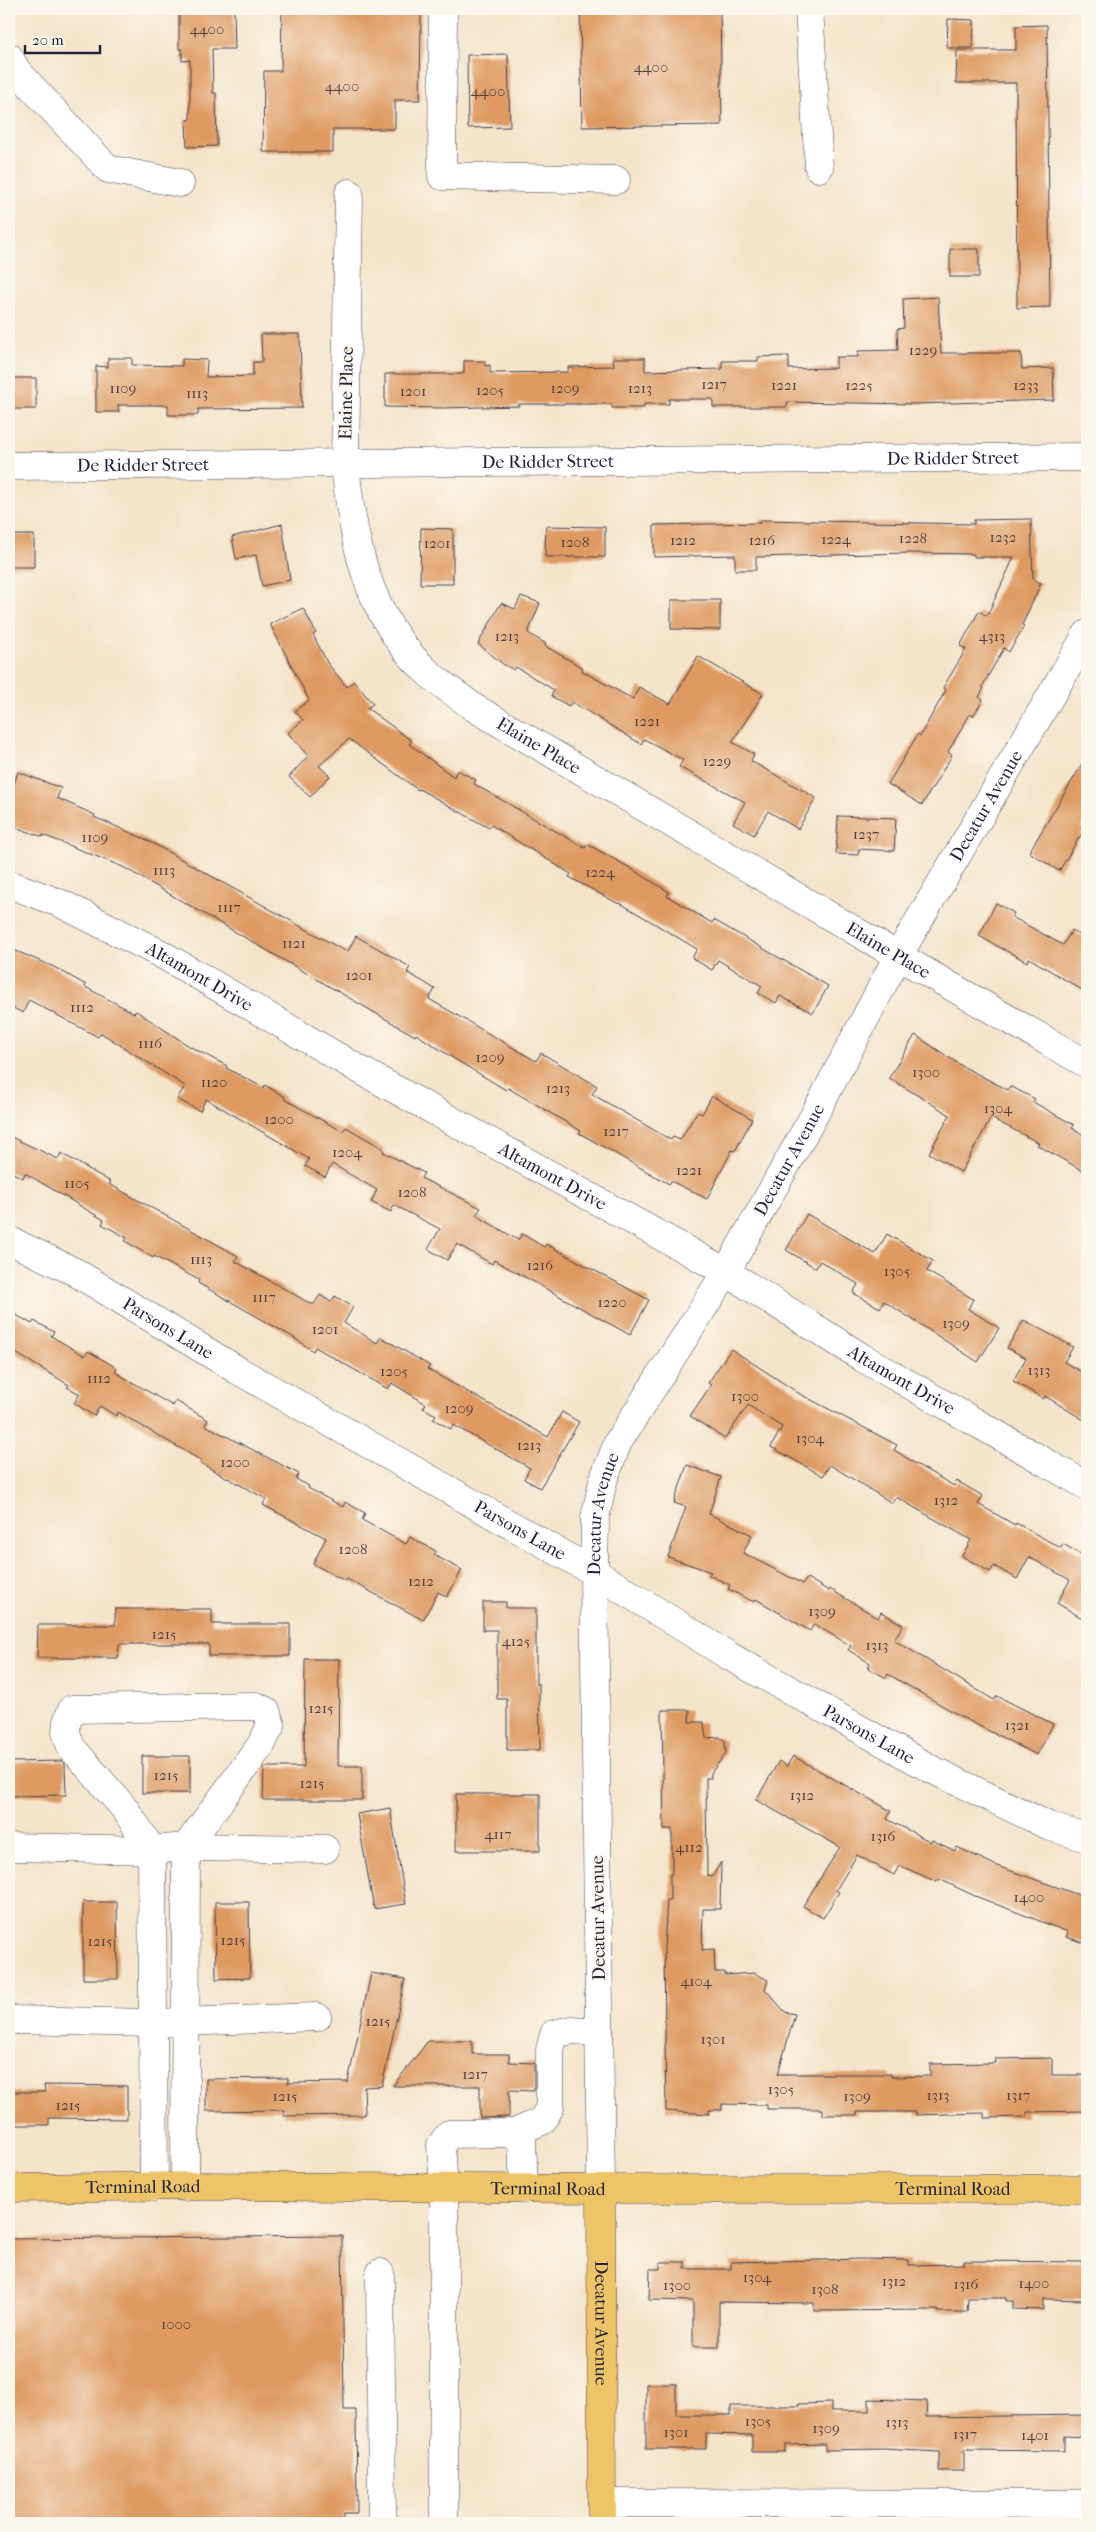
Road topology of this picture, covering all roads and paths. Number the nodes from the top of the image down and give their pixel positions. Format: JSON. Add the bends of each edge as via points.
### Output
{"nodes":[{"id":1,"x":443,"y":9,"type":"edge"},
{"id":2,"x":809,"y":9,"type":"edge"},
{"id":3,"x":9,"y":57,"type":"edge"},
{"id":4,"x":819,"y":168,"type":"dead end"},
{"id":5,"x":616,"y":180,"type":"dead end"},
{"id":6,"x":180,"y":183,"type":"dead end"},
{"id":7,"x":349,"y":193,"type":"dead end"},
{"id":8,"x":1087,"y":457,"type":"edge"},
{"id":9,"x":345,"y":463,"type":"junction"},
{"id":10,"x":9,"y":466,"type":"edge"},
{"id":11,"x":1087,"y":634,"type":"edge"},
{"id":12,"x":9,"y":884,"type":"edge"},
{"id":13,"x":898,"y":956,"type":"junction"},
{"id":14,"x":1087,"y":1064,"type":"edge"},
{"id":15,"x":9,"y":1240,"type":"edge"},
{"id":16,"x":726,"y":1272,"type":"junction"},
{"id":17,"x":1087,"y":1486,"type":"edge"},
{"id":18,"x":594,"y":1572,"type":"junction"},
{"id":19,"x":1087,"y":1838,"type":"edge"},
{"id":20,"x":10,"y":1847,"type":"edge"},
{"id":21,"x":186,"y":1847,"type":"junction"},
{"id":22,"x":325,"y":1849,"type":"dead end"},
{"id":23,"x":152,"y":1850,"type":"junction"},
{"id":24,"x":317,"y":2017,"type":"dead end"},
{"id":25,"x":13,"y":2020,"type":"dead end"},
{"id":26,"x":185,"y":2022,"type":"junction"},
{"id":27,"x":153,"y":2023,"type":"junction"},
{"id":28,"x":599,"y":2032,"type":"junction"},
{"id":29,"x":514,"y":2133,"type":"junction"},
{"id":30,"x":154,"y":2187,"type":"junction"},
{"id":31,"x":185,"y":2187,"type":"junction"},
{"id":32,"x":9,"y":2188,"type":"edge"},
{"id":33,"x":444,"y":2188,"type":"junction"},
{"id":34,"x":524,"y":2189,"type":"junction"},
{"id":35,"x":1087,"y":2189,"type":"edge"},
{"id":36,"x":601,"y":2190,"type":"junction"},
{"id":37,"x":380,"y":2273,"type":"dead end"},
{"id":38,"x":1087,"y":2504,"type":"edge"},
{"id":39,"x":602,"y":2513,"type":"edge"},
{"id":40,"x":385,"y":2523,"type":"edge"},
{"id":41,"x":444,"y":2523,"type":"edge"}],
"edges":[{"from":1,"to":5,"type":"street","via":[[442,176]]},
{"from":2,"to":4,"type":"street"},
{"from":3,"to":6,"type":"street","via":[[17,71],[108,169]]},
{"from":7,"to":9,"type":"street","name":"Elaine Place"},
{"from":8,"to":9,"type":"street","name":"De Ridder Street"},
{"from":9,"to":10,"type":"street","name":"De Ridder Street"},
{"from":9,"to":13,"type":"street","name":"Elaine Place","via":[[348,500],[360,560],[376,604],[398,642],[425,670],[473,706]]},
{"from":11,"to":13,"type":"street","name":"Decatur Avenue"},
{"from":12,"to":16,"type":"street","name":"Altamont Drive","via":[[62,904],[163,955],[362,1071]]},
{"from":13,"to":14,"type":"street","name":"Elaine Place"},
{"from":13,"to":16,"type":"street","name":"Decatur Avenue","via":[[816,1112]]},
{"from":15,"to":18,"type":"street","name":"Parsons Lane","via":[[75,1272],[239,1370]]},
{"from":16,"to":17,"type":"street","name":"Altamont Drive","via":[[863,1358]]},
{"from":16,"to":18,"type":"street","name":"Decatur Avenue","via":[[618,1442],[603,1481],[595,1518]]},
{"from":18,"to":19,"type":"street","name":"Parsons Lane","via":[[728,1656],[931,1769],[1051,1827]]},
{"from":18,"to":28,"type":"street","name":"Decatur Avenue"},
{"from":20,"to":23,"type":"street"},
{"from":21,"to":22,"type":"street"},
{"from":21,"to":23,"type":"street"},
{"from":21,"to":23,"type":"street","via":[[261,1745],[271,1725],[266,1711],[256,1706],[72,1709],[66,1732],[71,1747],[125,1808]]},
{"from":21,"to":26,"type":"street"},
{"from":23,"to":27,"type":"street"},
{"from":24,"to":26,"type":"street"},
{"from":25,"to":27,"type":"street"},
{"from":26,"to":27,"type":"street"},
{"from":26,"to":31,"type":"street"},
{"from":27,"to":30,"type":"street"},
{"from":28,"to":29,"type":"street","via":[[572,2030],[554,2034],[550,2050],[550,2107],[542,2121]]},
{"from":28,"to":36,"type":"street","name":"Decatur Avenue"},
{"from":29,"to":33,"type":"street","via":[[449,2134],[441,2145]]},
{"from":29,"to":34,"type":"street","via":[[522,2140]]},
{"from":30,"to":31,"type":"main road","name":"Terminal Road"},
{"from":30,"to":32,"type":"main road","name":"Terminal Road"},
{"from":31,"to":33,"type":"main road","name":"Terminal Road"},
{"from":33,"to":34,"type":"main road","name":"Terminal Road"},
{"from":33,"to":41,"type":"street"},
{"from":34,"to":36,"type":"main road","name":"Terminal Road"},
{"from":35,"to":36,"type":"main road","name":"Terminal Road"},
{"from":36,"to":39,"type":"main road","name":"Decatur Avenue"},
{"from":37,"to":40,"type":"street","via":[[382,2516]]},
{"from":38,"to":39,"type":"street"}]}
